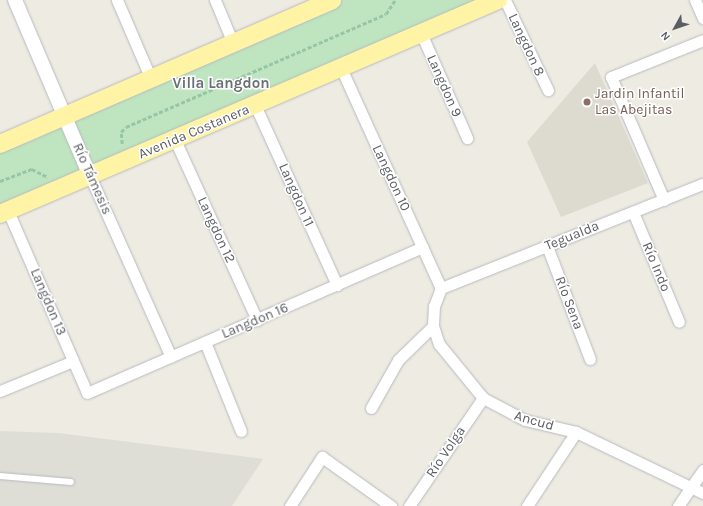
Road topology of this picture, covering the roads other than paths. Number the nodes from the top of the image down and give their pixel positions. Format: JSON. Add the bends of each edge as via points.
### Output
{"nodes":[{"id":1,"x":15,"y":0,"type":"edge"},
{"id":2,"x":117,"y":0,"type":"edge"},
{"id":3,"x":215,"y":0,"type":"edge"},
{"id":4,"x":332,"y":0,"type":"edge"},
{"id":5,"x":498,"y":0,"type":"edge"},
{"id":6,"x":505,"y":0,"type":"edge"},
{"id":7,"x":695,"y":0,"type":"edge"},
{"id":8,"x":312,"y":4,"type":"edge"},
{"id":9,"x":703,"y":18,"type":"edge"},
{"id":10,"x":421,"y":33,"type":"junction"},
{"id":11,"x":703,"y":40,"type":"edge"},
{"id":12,"x":233,"y":43,"type":"junction"},
{"id":13,"x":341,"y":68,"type":"junction"},
{"id":14,"x":151,"y":79,"type":"junction"},
{"id":15,"x":548,"y":90,"type":"dead end"},
{"id":16,"x":255,"y":105,"type":"junction"},
{"id":17,"x":64,"y":116,"type":"junction"},
{"id":18,"x":467,"y":138,"type":"dead end"},
{"id":19,"x":175,"y":140,"type":"junction"},
{"id":20,"x":0,"y":144,"type":"edge"},
{"id":21,"x":90,"y":176,"type":"junction"},
{"id":22,"x":703,"y":184,"type":"edge"},
{"id":23,"x":664,"y":200,"type":"junction"},
{"id":24,"x":4,"y":212,"type":"edge"},
{"id":25,"x":633,"y":212,"type":"junction"},
{"id":26,"x":547,"y":246,"type":"junction"},
{"id":27,"x":423,"y":247,"type":"junction"},
{"id":28,"x":337,"y":286,"type":"junction"},
{"id":29,"x":441,"y":288,"type":"junction"},
{"id":30,"x":257,"y":320,"type":"junction"},
{"id":31,"x":679,"y":322,"type":"dead end"},
{"id":32,"x":433,"y":326,"type":"junction"},
{"id":33,"x":205,"y":342,"type":"junction"},
{"id":34,"x":171,"y":357,"type":"junction"},
{"id":35,"x":590,"y":359,"type":"dead end"},
{"id":36,"x":73,"y":361,"type":"junction"},
{"id":37,"x":0,"y":391,"type":"edge"},
{"id":38,"x":87,"y":393,"type":"joint"},
{"id":39,"x":483,"y":398,"type":"junction"},
{"id":40,"x":371,"y":408,"type":"dead end"},
{"id":41,"x":241,"y":431,"type":"dead end"},
{"id":42,"x":576,"y":432,"type":"junction"},
{"id":43,"x":703,"y":470,"type":"edge"},
{"id":44,"x":0,"y":476,"type":"edge"},
{"id":45,"x":72,"y":482,"type":"dead end"},
{"id":46,"x":690,"y":487,"type":"junction"},
{"id":47,"x":703,"y":493,"type":"edge"},
{"id":48,"x":290,"y":506,"type":"edge"},
{"id":49,"x":391,"y":506,"type":"edge"},
{"id":50,"x":409,"y":506,"type":"edge"},
{"id":51,"x":527,"y":506,"type":"edge"},
{"id":52,"x":678,"y":506,"type":"edge"}],
"edges":[{"from":1,"to":17,"type":"street","name":"Río Támesis"},
{"from":2,"to":14,"type":"street"},
{"from":3,"to":12,"type":"street"},
{"from":4,"to":8,"type":"main road"},
{"from":5,"to":10,"type":"main road","name":"Avenida Costanera"},
{"from":6,"to":15,"type":"street","name":"Langdon 8"},
{"from":7,"to":9,"type":"street"},
{"from":8,"to":12,"type":"main road"},
{"from":10,"to":13,"type":"main road","name":"Avenida Costanera"},
{"from":10,"to":18,"type":"street","name":"Langdon 9"},
{"from":11,"to":23,"type":"street","via":[[611,77]]},
{"from":12,"to":14,"type":"main road"},
{"from":13,"to":16,"type":"main road","name":"Avenida Costanera"},
{"from":13,"to":27,"type":"street","name":"Langdon 10"},
{"from":14,"to":17,"type":"main road"},
{"from":16,"to":19,"type":"main road","name":"Avenida Costanera"},
{"from":16,"to":28,"type":"street","name":"Langdon 11"},
{"from":17,"to":20,"type":"main road"},
{"from":17,"to":21,"type":"street","name":"Río Támesis"},
{"from":19,"to":21,"type":"main road","name":"Avenida Costanera"},
{"from":19,"to":30,"type":"street","name":"Langdon 12"},
{"from":21,"to":24,"type":"main road","name":"Avenida Costanera"},
{"from":21,"to":34,"type":"street","name":"Río Támesis"},
{"from":22,"to":23,"type":"street","name":"Tegualda"},
{"from":23,"to":25,"type":"street","name":"Tegualda"},
{"from":24,"to":36,"type":"street","name":"Langdon 13"},
{"from":25,"to":26,"type":"street","name":"Tegualda"},
{"from":25,"to":31,"type":"street","name":"Río Indo"},
{"from":26,"to":29,"type":"street","name":"Tegualda"},
{"from":26,"to":35,"type":"street","name":"Río Sena"},
{"from":27,"to":28,"type":"street","name":"Langdon 16"},
{"from":27,"to":29,"type":"street","name":"Langdon 10"},
{"from":28,"to":30,"type":"street","name":"Langdon 16"},
{"from":29,"to":32,"type":"street","name":"Ancud","via":[[434,306]]},
{"from":30,"to":33,"type":"street","name":"Langdon 16"},
{"from":32,"to":39,"type":"street","name":"Ancud","via":[[444,354]]},
{"from":32,"to":40,"type":"street","via":[[398,360]]},
{"from":33,"to":34,"type":"street","name":"Langdon 16"},
{"from":33,"to":41,"type":"street"},
{"from":34,"to":38,"type":"street","name":"Langdon 16"},
{"from":36,"to":37,"type":"street"},
{"from":36,"to":38,"type":"street","name":"Langdon 13"},
{"from":39,"to":42,"type":"street","name":"Ancud","via":[[525,420]]},
{"from":39,"to":50,"type":"street","name":"Río Volga"},
{"from":42,"to":46,"type":"street","name":"Ancud"},
{"from":42,"to":51,"type":"street"},
{"from":43,"to":46,"type":"street"},
{"from":44,"to":45,"type":"lane"},
{"from":46,"to":47,"type":"street","name":"Ancud"},
{"from":46,"to":52,"type":"street"},
{"from":48,"to":49,"type":"street","via":[[322,457]]}]}
